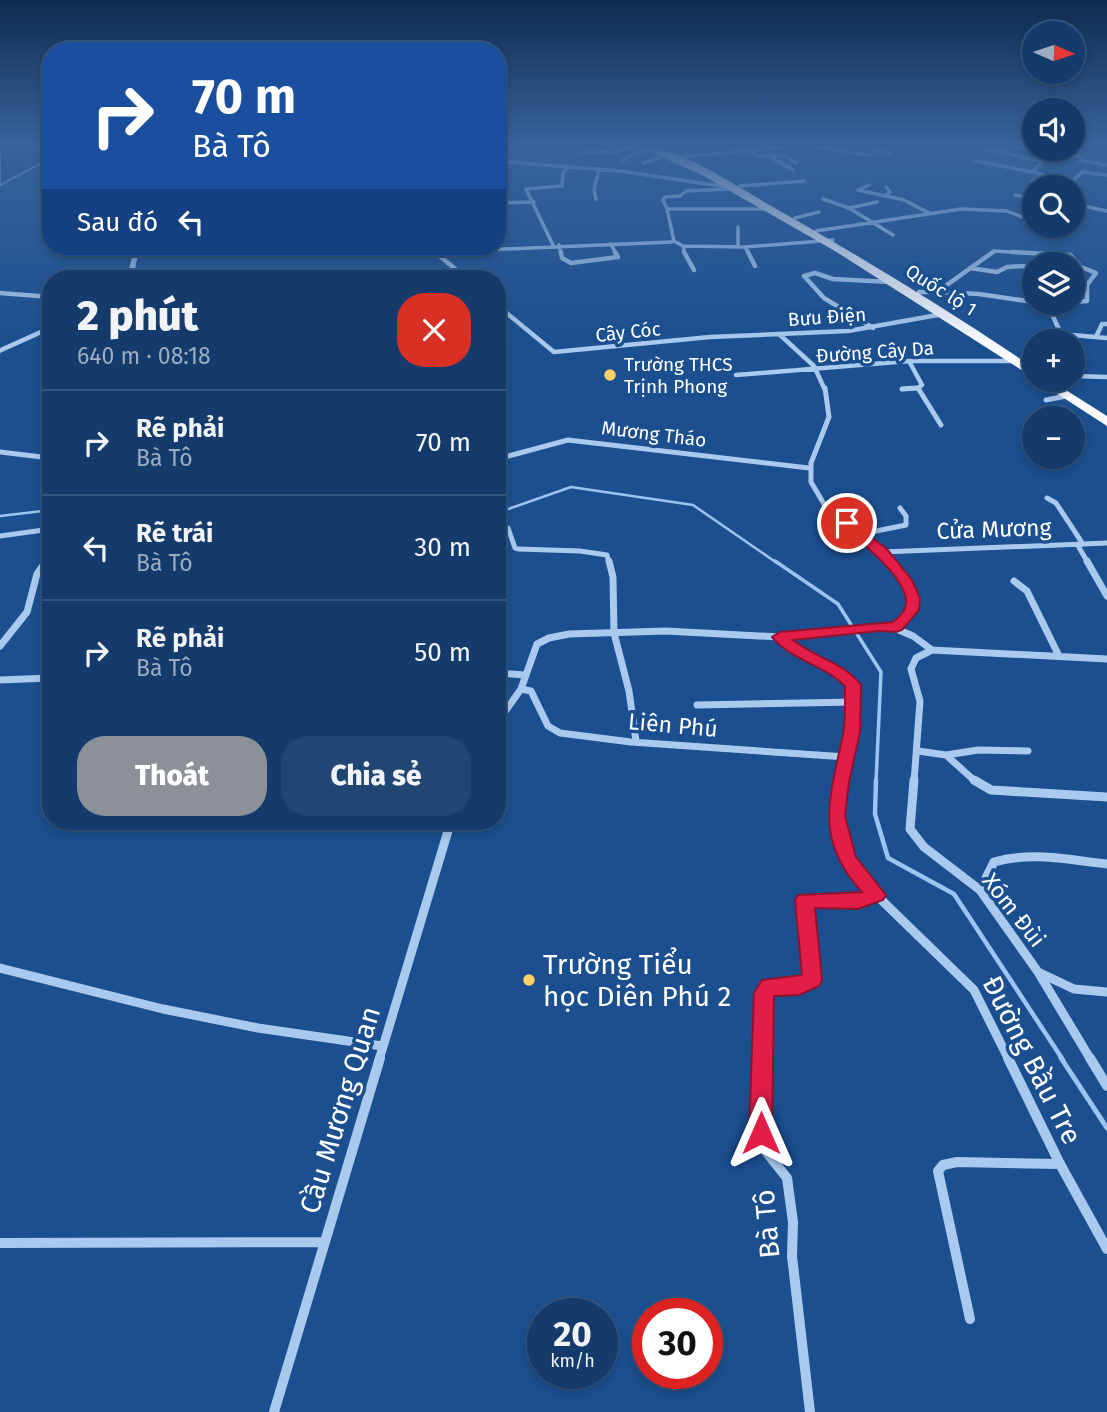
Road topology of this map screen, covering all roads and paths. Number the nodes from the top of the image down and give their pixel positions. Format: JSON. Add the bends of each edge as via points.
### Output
{"nodes":[{"id":1,"x":538,"y":211,"type":"edge"},
{"id":2,"x":667,"y":211,"type":"edge"},
{"id":3,"x":774,"y":211,"type":"edge"},
{"id":4,"x":782,"y":211,"type":"edge"},
{"id":5,"x":853,"y":211,"type":"edge"},
{"id":6,"x":925,"y":211,"type":"edge"},
{"id":7,"x":948,"y":211,"type":"edge"},
{"id":8,"x":1005,"y":211,"type":"edge"},
{"id":9,"x":819,"y":212,"type":"dead end"},
{"id":10,"x":929,"y":213,"type":"junction"},
{"id":11,"x":1022,"y":217,"type":"edge"},
{"id":12,"x":795,"y":218,"type":"junction"},
{"id":13,"x":870,"y":222,"type":"junction"},
{"id":14,"x":738,"y":227,"type":"dead end"},
{"id":15,"x":816,"y":230,"type":"junction"},
{"id":16,"x":893,"y":235,"type":"dead end"},
{"id":17,"x":674,"y":241,"type":"junction"},
{"id":18,"x":830,"y":241,"type":"junction"},
{"id":19,"x":611,"y":244,"type":"junction"},
{"id":20,"x":553,"y":246,"type":"junction"},
{"id":21,"x":559,"y":246,"type":"junction"},
{"id":22,"x":683,"y":246,"type":"junction"},
{"id":23,"x":738,"y":246,"type":"junction"},
{"id":24,"x":506,"y":247,"type":"edge"},
{"id":25,"x":745,"y":247,"type":"junction"},
{"id":26,"x":1027,"y":252,"type":"edge"},
{"id":27,"x":441,"y":256,"type":"edge"},
{"id":28,"x":755,"y":266,"type":"dead end"},
{"id":29,"x":1022,"y":266,"type":"edge"},
{"id":30,"x":969,"y":268,"type":"junction"},
{"id":31,"x":1085,"y":269,"type":"edge"},
{"id":32,"x":457,"y":270,"type":"edge"},
{"id":33,"x":694,"y":270,"type":"dead end"},
{"id":34,"x":892,"y":282,"type":"junction"},
{"id":35,"x":919,"y":292,"type":"junction"},
{"id":36,"x":937,"y":292,"type":"junction"},
{"id":37,"x":0,"y":293,"type":"edge"},
{"id":38,"x":42,"y":296,"type":"edge"},
{"id":39,"x":1022,"y":300,"type":"edge"},
{"id":40,"x":1085,"y":301,"type":"edge"},
{"id":41,"x":506,"y":312,"type":"edge"},
{"id":42,"x":943,"y":314,"type":"junction"},
{"id":43,"x":1052,"y":315,"type":"edge"},
{"id":44,"x":1107,"y":324,"type":"edge"},
{"id":45,"x":873,"y":328,"type":"junction"},
{"id":46,"x":42,"y":331,"type":"edge"},
{"id":47,"x":779,"y":334,"type":"junction"},
{"id":48,"x":1096,"y":337,"type":"junction"},
{"id":49,"x":1107,"y":338,"type":"edge"},
{"id":50,"x":0,"y":351,"type":"edge"},
{"id":51,"x":1022,"y":359,"type":"edge"},
{"id":52,"x":909,"y":361,"type":"junction"},
{"id":53,"x":1015,"y":361,"type":"junction"},
{"id":54,"x":1022,"y":366,"type":"edge"},
{"id":55,"x":817,"y":370,"type":"junction"},
{"id":56,"x":736,"y":375,"type":"dead end"},
{"id":57,"x":1085,"y":376,"type":"edge"},
{"id":58,"x":1107,"y":377,"type":"edge"},
{"id":59,"x":918,"y":388,"type":"junction"},
{"id":60,"x":902,"y":389,"type":"dead end"},
{"id":61,"x":1060,"y":392,"type":"edge"},
{"id":62,"x":1071,"y":392,"type":"edge"},
{"id":63,"x":1066,"y":396,"type":"junction"},
{"id":64,"x":1046,"y":400,"type":"dead end"},
{"id":65,"x":1107,"y":416,"type":"edge"},
{"id":66,"x":1107,"y":422,"type":"edge"},
{"id":67,"x":941,"y":425,"type":"dead end"},
{"id":68,"x":0,"y":452,"type":"edge"},
{"id":69,"x":42,"y":457,"type":"edge"},
{"id":70,"x":506,"y":457,"type":"edge"},
{"id":71,"x":809,"y":468,"type":"junction"},
{"id":72,"x":1047,"y":498,"type":"dead end"},
{"id":73,"x":900,"y":508,"type":"dead end"},
{"id":74,"x":506,"y":528,"type":"edge"},
{"id":75,"x":42,"y":530,"type":"edge"},
{"id":76,"x":861,"y":534,"type":"junction"},
{"id":77,"x":0,"y":536,"type":"edge"},
{"id":78,"x":1107,"y":543,"type":"edge"},
{"id":79,"x":1080,"y":544,"type":"junction"},
{"id":80,"x":882,"y":552,"type":"junction"},
{"id":81,"x":42,"y":567,"type":"edge"},
{"id":82,"x":1014,"y":581,"type":"dead end"},
{"id":83,"x":1107,"y":596,"type":"edge"},
{"id":84,"x":896,"y":627,"type":"junction"},
{"id":85,"x":614,"y":633,"type":"junction"},
{"id":86,"x":780,"y":637,"type":"junction"},
{"id":87,"x":1,"y":643,"type":"edge"},
{"id":88,"x":932,"y":650,"type":"junction"},
{"id":89,"x":1059,"y":656,"type":"junction"},
{"id":90,"x":1107,"y":659,"type":"edge"},
{"id":91,"x":506,"y":674,"type":"edge"},
{"id":92,"x":524,"y":675,"type":"junction"},
{"id":93,"x":42,"y":678,"type":"edge"},
{"id":94,"x":0,"y":680,"type":"edge"},
{"id":95,"x":521,"y":689,"type":"junction"},
{"id":96,"x":853,"y":702,"type":"junction"},
{"id":97,"x":697,"y":705,"type":"dead end"},
{"id":98,"x":506,"y":710,"type":"edge"},
{"id":99,"x":636,"y":741,"type":"junction"},
{"id":100,"x":918,"y":751,"type":"junction"},
{"id":101,"x":1028,"y":751,"type":"dead end"},
{"id":102,"x":946,"y":755,"type":"junction"},
{"id":103,"x":846,"y":757,"type":"junction"},
{"id":104,"x":1107,"y":797,"type":"edge"},
{"id":105,"x":448,"y":830,"type":"edge"},
{"id":106,"x":1107,"y":864,"type":"edge"},
{"id":107,"x":980,"y":890,"type":"junction"},
{"id":108,"x":876,"y":895,"type":"junction"},
{"id":109,"x":0,"y":968,"type":"edge"},
{"id":110,"x":1038,"y":972,"type":"junction"},
{"id":111,"x":1107,"y":992,"type":"edge"},
{"id":112,"x":382,"y":1046,"type":"junction"},
{"id":113,"x":1107,"y":1086,"type":"edge"},
{"id":114,"x":1060,"y":1164,"type":"junction"},
{"id":115,"x":325,"y":1242,"type":"junction"},
{"id":116,"x":0,"y":1244,"type":"edge"},
{"id":117,"x":1107,"y":1249,"type":"edge"},
{"id":118,"x":970,"y":1319,"type":"dead end"},
{"id":119,"x":274,"y":1412,"type":"edge"},
{"id":120,"x":810,"y":1412,"type":"edge"}],
"edges":[{"from":1,"to":20,"type":"street"},
{"from":2,"to":17,"type":"street"},
{"from":3,"to":18,"type":"highway","name":"Quốc lộ 1"},
{"from":4,"to":12,"type":"highway","name":"Quốc lộ 1"},
{"from":5,"to":13,"type":"street"},
{"from":6,"to":10,"type":"street"},
{"from":7,"to":10,"type":"street"},
{"from":8,"to":11,"type":"street"},
{"from":9,"to":12,"type":"street"},
{"from":10,"to":13,"type":"street"},
{"from":12,"to":15,"type":"highway","name":"Quốc lộ 1"},
{"from":13,"to":15,"type":"street"},
{"from":13,"to":16,"type":"street"},
{"from":14,"to":23,"type":"street"},
{"from":15,"to":18,"type":"highway","name":"Quốc lộ 1"},
{"from":17,"to":19,"type":"street"},
{"from":17,"to":22,"type":"street"},
{"from":18,"to":25,"type":"street"},
{"from":18,"to":34,"type":"highway","name":"Quốc lộ 1"},
{"from":18,"to":35,"type":"highway","name":"Quốc lộ 1"},
{"from":19,"to":21,"type":"street"},
{"from":19,"to":21,"type":"street","via":[[618,257],[571,263],[562,258]]},
{"from":20,"to":21,"type":"street"},
{"from":20,"to":24,"type":"street"},
{"from":22,"to":23,"type":"street"},
{"from":22,"to":33,"type":"street"},
{"from":23,"to":25,"type":"street"},
{"from":25,"to":28,"type":"street"},
{"from":26,"to":30,"type":"street","via":[[999,250]]},
{"from":27,"to":32,"type":"street"},
{"from":29,"to":30,"type":"street","via":[[998,272]]},
{"from":30,"to":36,"type":"street"},
{"from":31,"to":40,"type":"street","via":[[1097,274],[1087,285]]},
{"from":34,"to":42,"type":"highway","name":"Quốc lộ 1"},
{"from":34,"to":45,"type":"street","via":[[833,279],[815,273],[803,278],[823,298]]},
{"from":35,"to":36,"type":"street"},
{"from":35,"to":51,"type":"highway","name":"Quốc lộ 1"},
{"from":36,"to":39,"type":"street"},
{"from":37,"to":38,"type":"street"},
{"from":41,"to":47,"type":"street","name":"Cây Cóc","via":[[554,352]]},
{"from":42,"to":45,"type":"street","name":"Bưu Điện"},
{"from":42,"to":53,"type":"highway","name":"Quốc lộ 1"},
{"from":43,"to":48,"type":"street","via":[[1061,334]]},
{"from":44,"to":48,"type":"street","via":[[1099,328]]},
{"from":45,"to":47,"type":"street","name":"Bưu Điện"},
{"from":46,"to":50,"type":"street"},
{"from":47,"to":55,"type":"street","name":"Bưu Điện"},
{"from":48,"to":49,"type":"street"},
{"from":52,"to":53,"type":"street","name":"Đường Cây Da"},
{"from":52,"to":55,"type":"street","name":"Đường Cây Da"},
{"from":52,"to":59,"type":"street","via":[[921,383]]},
{"from":53,"to":54,"type":"highway","name":"Quốc lộ 1"},
{"from":55,"to":56,"type":"street","name":"Đường Cây Da"},
{"from":55,"to":71,"type":"street","via":[[830,414]]},
{"from":57,"to":58,"type":"street"},
{"from":59,"to":60,"type":"street"},
{"from":59,"to":67,"type":"street"},
{"from":61,"to":63,"type":"highway"},
{"from":62,"to":65,"type":"highway"},
{"from":63,"to":64,"type":"street"},
{"from":63,"to":66,"type":"highway"},
{"from":68,"to":69,"type":"street"},
{"from":70,"to":71,"type":"street","name":"Mương Tháo","via":[[568,440]]},
{"from":71,"to":76,"type":"street","via":[[820,499]]},
{"from":72,"to":79,"type":"street","via":[[1056,503]]},
{"from":73,"to":76,"type":"street","via":[[906,525]]},
{"from":74,"to":85,"type":"street","via":[[518,549],[607,555],[613,577]]},
{"from":75,"to":77,"type":"street"},
{"from":76,"to":80,"type":"street"},
{"from":78,"to":79,"type":"street","name":"Cửa Mương"},
{"from":79,"to":80,"type":"street","name":"Cửa Mương"},
{"from":79,"to":83,"type":"street"},
{"from":80,"to":84,"type":"street","via":[[913,598],[912,610]]},
{"from":81,"to":87,"type":"street","via":[[29,608]]},
{"from":82,"to":89,"type":"street","via":[[1027,591]]},
{"from":84,"to":86,"type":"street"},
{"from":84,"to":88,"type":"street"},
{"from":85,"to":86,"type":"street"},
{"from":85,"to":92,"type":"street","via":[[549,638],[537,644]]},
{"from":85,"to":99,"type":"street"},
{"from":86,"to":96,"type":"street","name":"Đường Bầu Tre","via":[[802,655],[850,680]]},
{"from":88,"to":89,"type":"street"},
{"from":88,"to":100,"type":"street","name":"Xóm Đùi","via":[[916,658],[911,669],[920,701]]},
{"from":89,"to":90,"type":"street"},
{"from":91,"to":92,"type":"street"},
{"from":92,"to":95,"type":"street"},
{"from":93,"to":94,"type":"street"},
{"from":95,"to":98,"type":"street"},
{"from":95,"to":99,"type":"street","name":"Liên Phú","via":[[531,691],[548,726],[560,733]]},
{"from":96,"to":97,"type":"street"},
{"from":96,"to":103,"type":"street","name":"Đường Bầu Tre"},
{"from":99,"to":103,"type":"street","name":"Liên Phú"},
{"from":100,"to":102,"type":"street"},
{"from":100,"to":107,"type":"street","name":"Xóm Đùi","via":[[910,830],[924,847]]},
{"from":101,"to":102,"type":"street"},
{"from":102,"to":104,"type":"street","via":[[991,790]]},
{"from":103,"to":108,"type":"street","name":"Đường Bầu Tre","via":[[836,816],[842,845],[855,872]]},
{"from":105,"to":112,"type":"street","name":"Cầu Mương Quan"},
{"from":106,"to":107,"type":"street","via":[[1004,858],[994,862]]},
{"from":107,"to":110,"type":"street","name":"Xóm Đùi"},
{"from":108,"to":114,"type":"street","name":"Đường Bầu Tre","via":[[974,990]]},
{"from":108,"to":120,"type":"street","name":"Bà Tô","via":[[858,901],[805,900],[812,980],[799,986],[770,986],[764,993],[761,1133],[764,1149],[787,1178]]},
{"from":109,"to":112,"type":"street","via":[[163,1009]]},
{"from":110,"to":111,"type":"street","via":[[1074,989]]},
{"from":110,"to":113,"type":"street","name":"Xóm Đùi"},
{"from":112,"to":115,"type":"street","name":"Cầu Mương Quan"},
{"from":114,"to":117,"type":"street","name":"Đường Bầu Tre"},
{"from":114,"to":118,"type":"street","via":[[957,1162],[938,1171]]},
{"from":115,"to":116,"type":"street"},
{"from":115,"to":119,"type":"street","name":"Cầu Mương Quan"}]}
